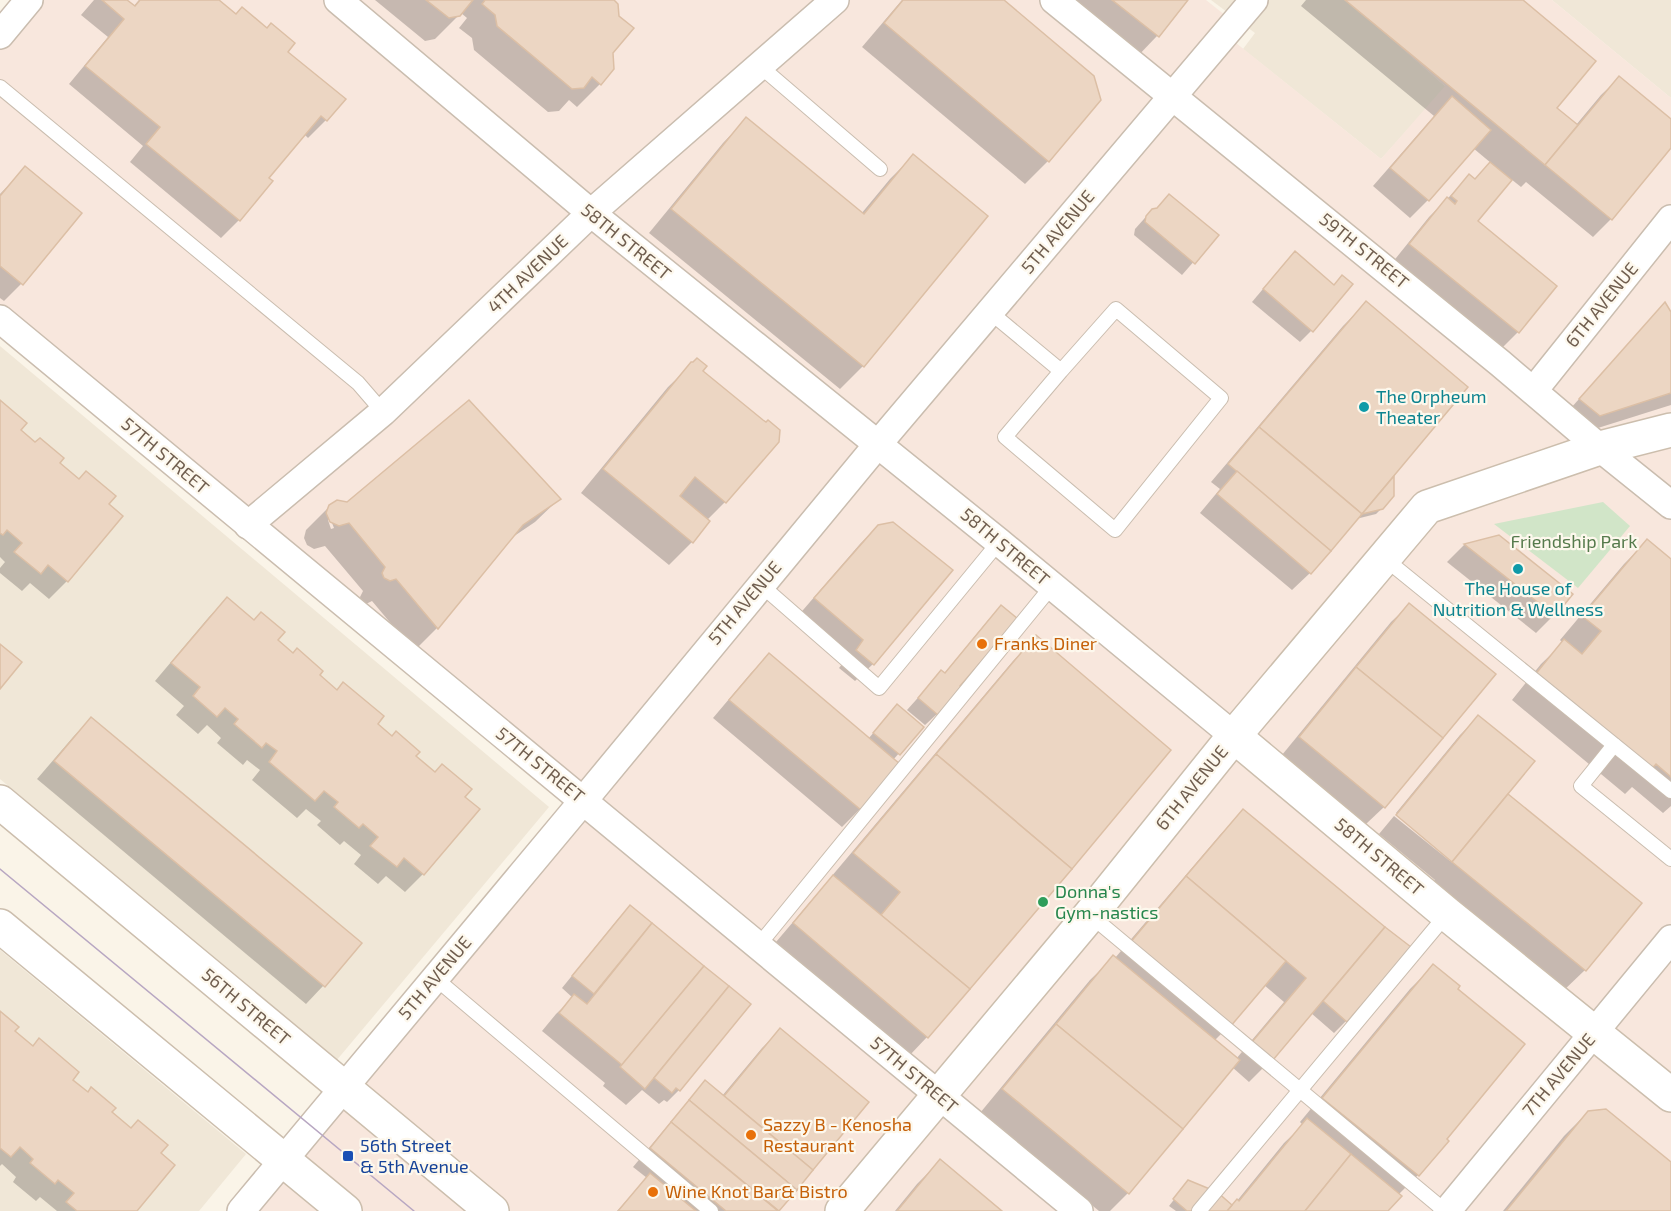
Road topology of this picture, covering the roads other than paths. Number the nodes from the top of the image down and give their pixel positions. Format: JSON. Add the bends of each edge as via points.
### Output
{"nodes":[{"id":1,"x":29,"y":0,"type":"edge"},
{"id":2,"x":338,"y":0,"type":"edge"},
{"id":3,"x":835,"y":0,"type":"edge"},
{"id":4,"x":1054,"y":0,"type":"edge"},
{"id":5,"x":1254,"y":0,"type":"edge"},
{"id":6,"x":0,"y":35,"type":"edge"},
{"id":7,"x":760,"y":66,"type":"junction"},
{"id":8,"x":0,"y":87,"type":"edge"},
{"id":9,"x":1173,"y":96,"type":"junction"},
{"id":10,"x":880,"y":169,"type":"dead end"},
{"id":11,"x":591,"y":213,"type":"junction"},
{"id":12,"x":1671,"y":219,"type":"edge"},
{"id":13,"x":990,"y":312,"type":"junction"},
{"id":14,"x":0,"y":319,"type":"edge"},
{"id":15,"x":1061,"y":370,"type":"junction"},
{"id":16,"x":1534,"y":390,"type":"junction"},
{"id":17,"x":383,"y":412,"type":"junction"},
{"id":18,"x":1671,"y":430,"type":"edge"},
{"id":19,"x":878,"y":444,"type":"junction"},
{"id":20,"x":1600,"y":448,"type":"junction"},
{"id":21,"x":1671,"y":505,"type":"edge"},
{"id":22,"x":248,"y":525,"type":"junction"},
{"id":23,"x":999,"y":542,"type":"junction"},
{"id":24,"x":1384,"y":558,"type":"junction"},
{"id":25,"x":761,"y":585,"type":"junction"},
{"id":26,"x":1052,"y":586,"type":"junction"},
{"id":27,"x":1234,"y":736,"type":"junction"},
{"id":28,"x":1614,"y":745,"type":"junction"},
{"id":29,"x":1671,"y":791,"type":"edge"},
{"id":30,"x":583,"y":801,"type":"junction"},
{"id":31,"x":0,"y":802,"type":"edge"},
{"id":32,"x":1671,"y":859,"type":"edge"},
{"id":33,"x":1447,"y":914,"type":"junction"},
{"id":34,"x":1090,"y":915,"type":"junction"},
{"id":35,"x":0,"y":926,"type":"edge"},
{"id":36,"x":1671,"y":939,"type":"edge"},
{"id":37,"x":758,"y":946,"type":"junction"},
{"id":38,"x":435,"y":978,"type":"junction"},
{"id":39,"x":1594,"y":1033,"type":"junction"},
{"id":40,"x":343,"y":1088,"type":"junction"},
{"id":41,"x":1301,"y":1091,"type":"junction"},
{"id":42,"x":939,"y":1095,"type":"junction"},
{"id":43,"x":1671,"y":1095,"type":"edge"},
{"id":44,"x":284,"y":1161,"type":"junction"},
{"id":45,"x":241,"y":1211,"type":"edge"},
{"id":46,"x":345,"y":1211,"type":"edge"},
{"id":47,"x":492,"y":1211,"type":"edge"},
{"id":48,"x":711,"y":1211,"type":"edge"},
{"id":49,"x":842,"y":1211,"type":"edge"},
{"id":50,"x":1079,"y":1211,"type":"edge"},
{"id":51,"x":1199,"y":1211,"type":"edge"},
{"id":52,"x":1446,"y":1211,"type":"edge"}],
"edges":[{"from":1,"to":6,"type":"street"},
{"from":2,"to":11,"type":"street","name":"58TH STREET"},
{"from":3,"to":7,"type":"street","name":"4TH AVENUE"},
{"from":4,"to":9,"type":"street","name":"59TH STREET"},
{"from":5,"to":9,"type":"street","name":"5TH AVENUE"},
{"from":7,"to":10,"type":"lane"},
{"from":7,"to":11,"type":"street","name":"4TH AVENUE"},
{"from":8,"to":17,"type":"lane","via":[[358,384]]},
{"from":9,"to":13,"type":"street","name":"5TH AVENUE"},
{"from":9,"to":16,"type":"street","name":"59TH STREET"},
{"from":11,"to":17,"type":"street","name":"4TH AVENUE"},
{"from":11,"to":19,"type":"street","name":"58TH STREET"},
{"from":12,"to":16,"type":"street","name":"6TH AVENUE"},
{"from":13,"to":15,"type":"lane"},
{"from":13,"to":19,"type":"street","name":"5TH AVENUE"},
{"from":14,"to":22,"type":"street","name":"57TH STREET"},
{"from":15,"to":15,"type":"lane","via":[[1005,437],[1115,530],[1221,398],[1116,309]]},
{"from":16,"to":20,"type":"street","name":"59TH STREET"},
{"from":17,"to":22,"type":"street","name":"4TH AVENUE"},
{"from":18,"to":20,"type":"street","name":"6TH AVENUE"},
{"from":19,"to":23,"type":"street","name":"58TH STREET"},
{"from":19,"to":25,"type":"street","name":"5TH AVENUE"},
{"from":20,"to":21,"type":"street","name":"59TH STREET"},
{"from":20,"to":24,"type":"street","name":"6TH AVENUE","via":[[1427,507]]},
{"from":22,"to":30,"type":"street","name":"57TH STREET"},
{"from":23,"to":25,"type":"lane","via":[[879,688]]},
{"from":23,"to":26,"type":"street","name":"58TH STREET"},
{"from":24,"to":27,"type":"street","name":"6TH AVENUE"},
{"from":24,"to":28,"type":"lane"},
{"from":25,"to":30,"type":"street","name":"5TH AVENUE"},
{"from":26,"to":27,"type":"street","name":"58TH STREET"},
{"from":26,"to":37,"type":"lane"},
{"from":27,"to":33,"type":"street","name":"58TH STREET"},
{"from":27,"to":34,"type":"street","name":"6TH AVENUE"},
{"from":28,"to":29,"type":"lane"},
{"from":28,"to":32,"type":"lane","via":[[1581,786]]},
{"from":30,"to":37,"type":"street","name":"57TH STREET"},
{"from":30,"to":38,"type":"street","name":"5TH AVENUE"},
{"from":31,"to":40,"type":"street","name":"56TH STREET"},
{"from":33,"to":39,"type":"street","name":"58TH STREET"},
{"from":33,"to":41,"type":"lane"},
{"from":34,"to":41,"type":"lane"},
{"from":34,"to":42,"type":"street","name":"6TH AVENUE"},
{"from":35,"to":44,"type":"street"},
{"from":36,"to":39,"type":"street","name":"7TH AVENUE"},
{"from":37,"to":42,"type":"street","name":"57TH STREET"},
{"from":38,"to":40,"type":"street","name":"5TH AVENUE"},
{"from":38,"to":48,"type":"lane"},
{"from":39,"to":43,"type":"street","name":"58TH STREET"},
{"from":39,"to":52,"type":"street","name":"7TH AVENUE"},
{"from":40,"to":44,"type":"street","name":"5TH AVENUE"},
{"from":40,"to":47,"type":"street","name":"56TH STREET"},
{"from":41,"to":51,"type":"lane"},
{"from":41,"to":52,"type":"lane"},
{"from":42,"to":49,"type":"street","name":"6TH AVENUE"},
{"from":42,"to":50,"type":"street","name":"57TH STREET"},
{"from":44,"to":45,"type":"street","name":"5TH AVENUE"},
{"from":44,"to":46,"type":"street"}]}
